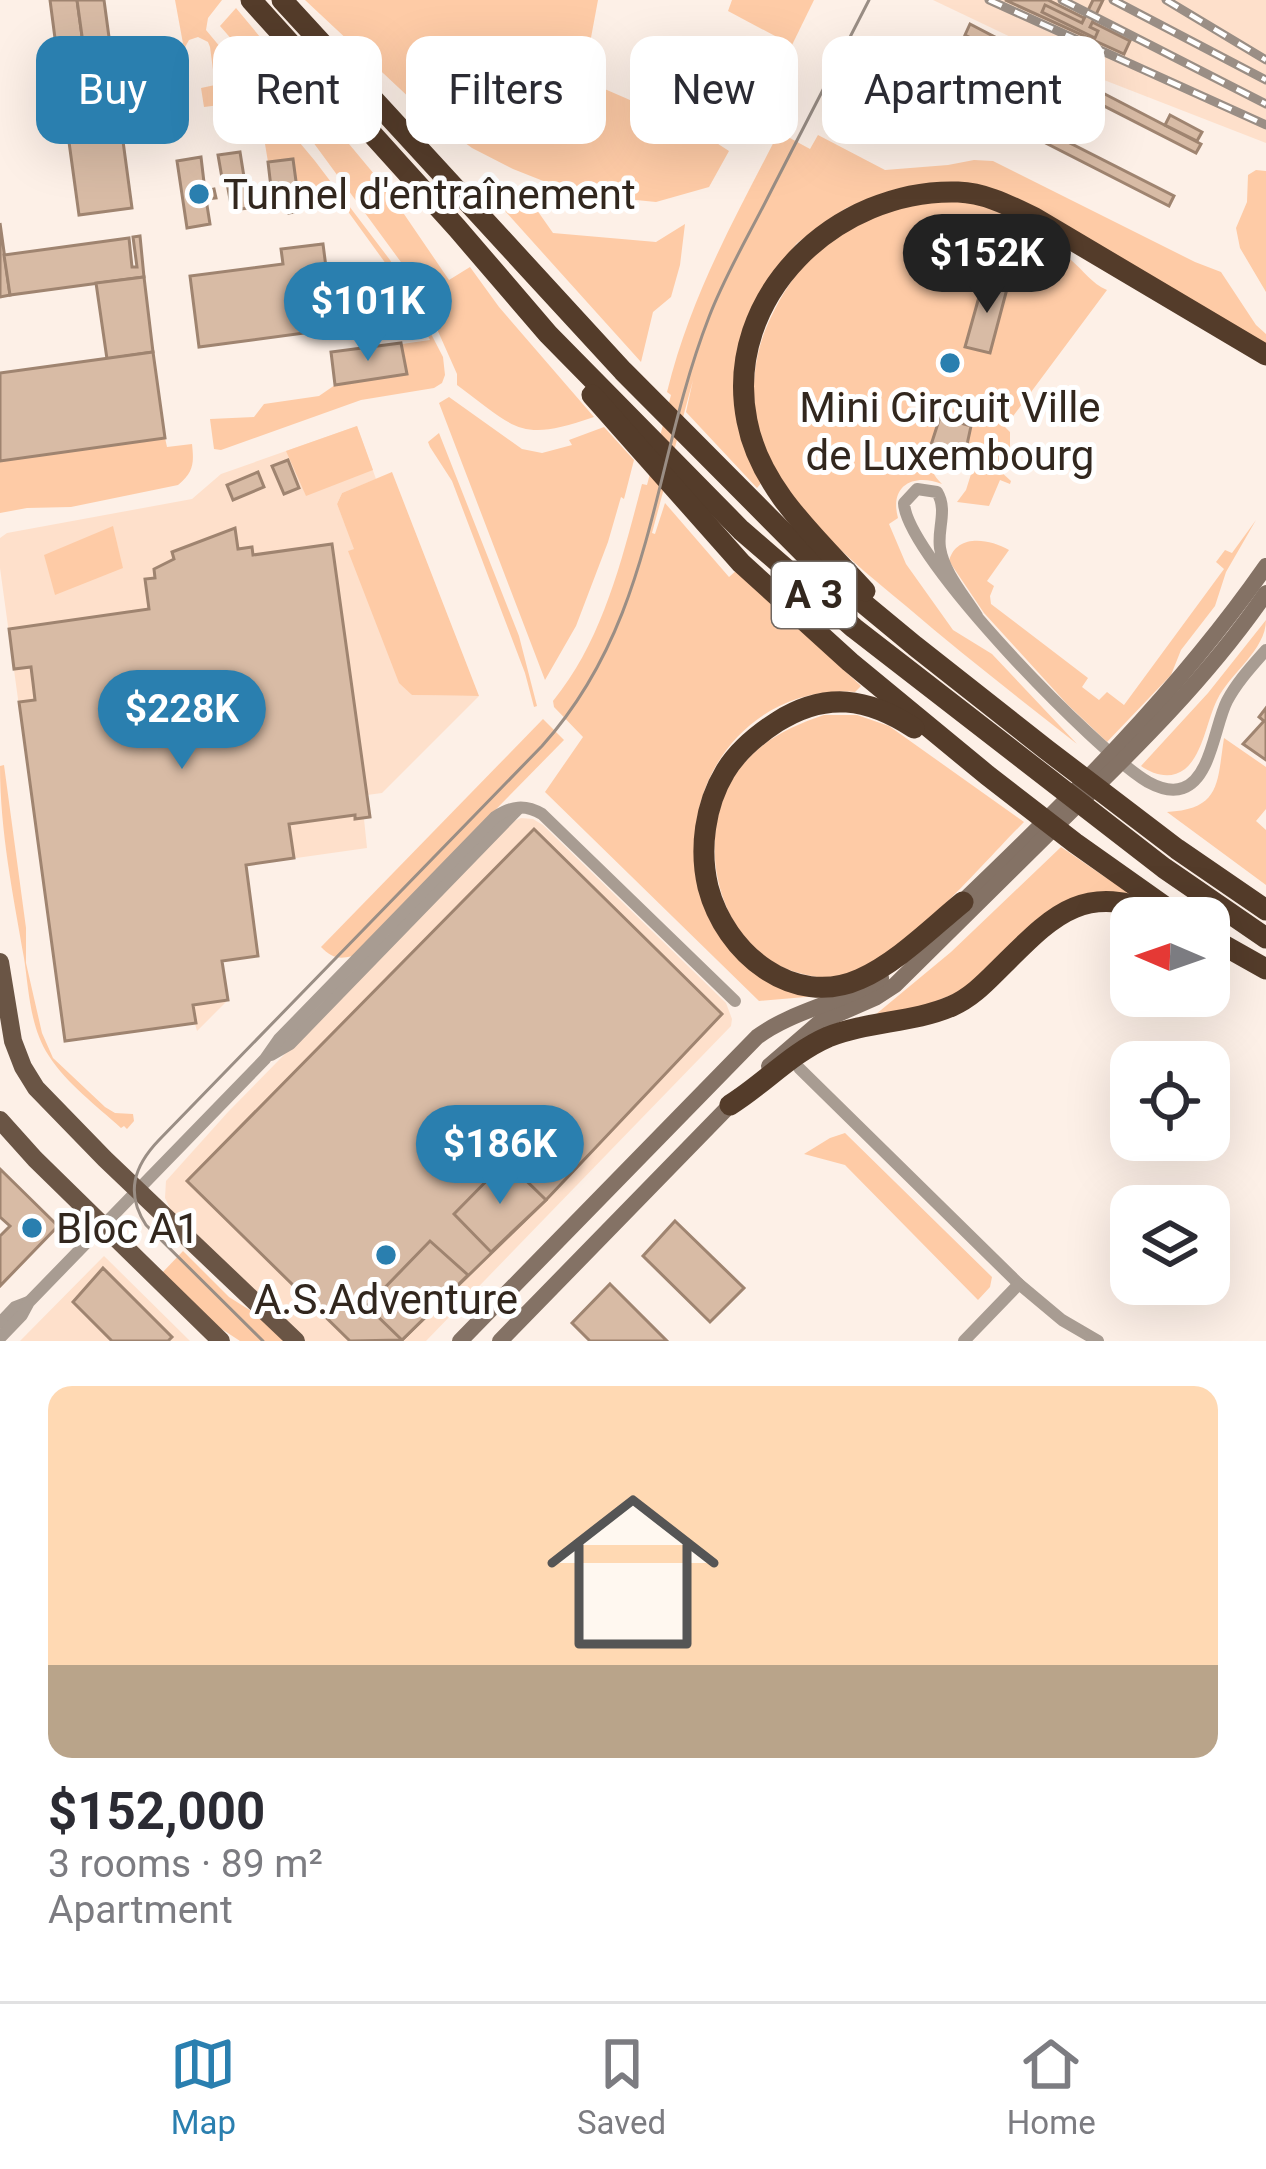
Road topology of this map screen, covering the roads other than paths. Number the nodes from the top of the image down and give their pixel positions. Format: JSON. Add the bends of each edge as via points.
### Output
{"nodes":[{"id":1,"x":251,"y":0,"type":"edge"},
{"id":2,"x":282,"y":0,"type":"edge"},
{"id":3,"x":548,"y":334,"type":"junction"},
{"id":4,"x":1266,"y":356,"type":"edge"},
{"id":5,"x":1266,"y":566,"type":"edge"},
{"id":6,"x":1266,"y":593,"type":"edge"},
{"id":7,"x":977,"y":616,"type":"junction"},
{"id":8,"x":915,"y":646,"type":"junction"},
{"id":9,"x":1266,"y":650,"type":"edge"},
{"id":10,"x":1130,"y":744,"type":"junction"},
{"id":11,"x":987,"y":775,"type":"junction"},
{"id":12,"x":1034,"y":839,"type":"junction"},
{"id":13,"x":1151,"y":897,"type":"edge"},
{"id":14,"x":1110,"y":901,"type":"edge"},
{"id":15,"x":963,"y":902,"type":"junction"},
{"id":16,"x":1266,"y":910,"type":"edge"},
{"id":17,"x":1266,"y":938,"type":"edge"},
{"id":18,"x":1230,"y":949,"type":"edge"},
{"id":19,"x":0,"y":962,"type":"edge"},
{"id":20,"x":1266,"y":969,"type":"edge"},
{"id":21,"x":735,"y":1001,"type":"dead end"},
{"id":22,"x":799,"y":1068,"type":"dead end"},
{"id":23,"x":730,"y":1105,"type":"junction"},
{"id":24,"x":0,"y":1120,"type":"edge"},
{"id":25,"x":138,"y":1190,"type":"junction"},
{"id":26,"x":103,"y":1226,"type":"junction"},
{"id":27,"x":1019,"y":1284,"type":"junction"},
{"id":28,"x":29,"y":1301,"type":"junction"},
{"id":29,"x":0,"y":1323,"type":"edge"},
{"id":30,"x":0,"y":1338,"type":"edge"},
{"id":31,"x":221,"y":1341,"type":"edge"},
{"id":32,"x":296,"y":1341,"type":"edge"},
{"id":33,"x":460,"y":1341,"type":"edge"},
{"id":34,"x":500,"y":1341,"type":"edge"},
{"id":35,"x":964,"y":1341,"type":"edge"},
{"id":36,"x":1098,"y":1341,"type":"edge"}],
"edges":[{"from":1,"to":3,"type":"highway","number":"A 3"},
{"from":2,"to":8,"type":"highway","number":"A 3","via":[[688,439],[811,560]]},
{"from":3,"to":11,"type":"highway","number":"A 3","via":[[601,407],[741,563]]},
{"from":3,"to":17,"type":"highway","number":"A 3","via":[[741,530],[854,628]]},
{"from":4,"to":8,"type":"highway","number":"A 3","via":[[995,198],[945,193],[896,201],[813,242],[762,304],[744,371],[747,422],[786,504]]},
{"from":5,"to":10,"type":"main road"},
{"from":6,"to":10,"type":"main road"},
{"from":7,"to":7,"type":"street","via":[[943,559],[942,499],[917,489],[904,503],[906,518]]},
{"from":7,"to":9,"type":"street","via":[[1060,708],[1160,788],[1184,788],[1199,776],[1229,696]]},
{"from":8,"to":16,"type":"highway","number":"A 3"},
{"from":10,"to":12,"type":"main road"},
{"from":11,"to":13,"type":"highway","number":"A 3"},
{"from":11,"to":15,"type":"highway","number":"A 3","via":[[876,709],[812,704],[752,738],[725,770],[705,828],[708,887],[719,915],[747,955],[797,985],[859,980]]},
{"from":12,"to":15,"type":"main road"},
{"from":12,"to":23,"type":"main road","via":[[895,985],[820,1022]]},
{"from":14,"to":23,"type":"highway","via":[[1058,914],[964,999],[825,1038]]},
{"from":15,"to":33,"type":"main road","via":[[890,973],[757,1037]]},
{"from":18,"to":20,"type":"highway"},
{"from":19,"to":25,"type":"main road","via":[[23,1067]]},
{"from":21,"to":25,"type":"street","via":[[542,814],[507,808]]},
{"from":22,"to":27,"type":"street"},
{"from":23,"to":34,"type":"main road"},
{"from":24,"to":26,"type":"main road"},
{"from":25,"to":26,"type":"street"},
{"from":25,"to":32,"type":"main road"},
{"from":26,"to":28,"type":"street"},
{"from":26,"to":31,"type":"main road"},
{"from":27,"to":35,"type":"street"},
{"from":27,"to":36,"type":"street"},
{"from":28,"to":29,"type":"street"},
{"from":28,"to":30,"type":"street"}]}
